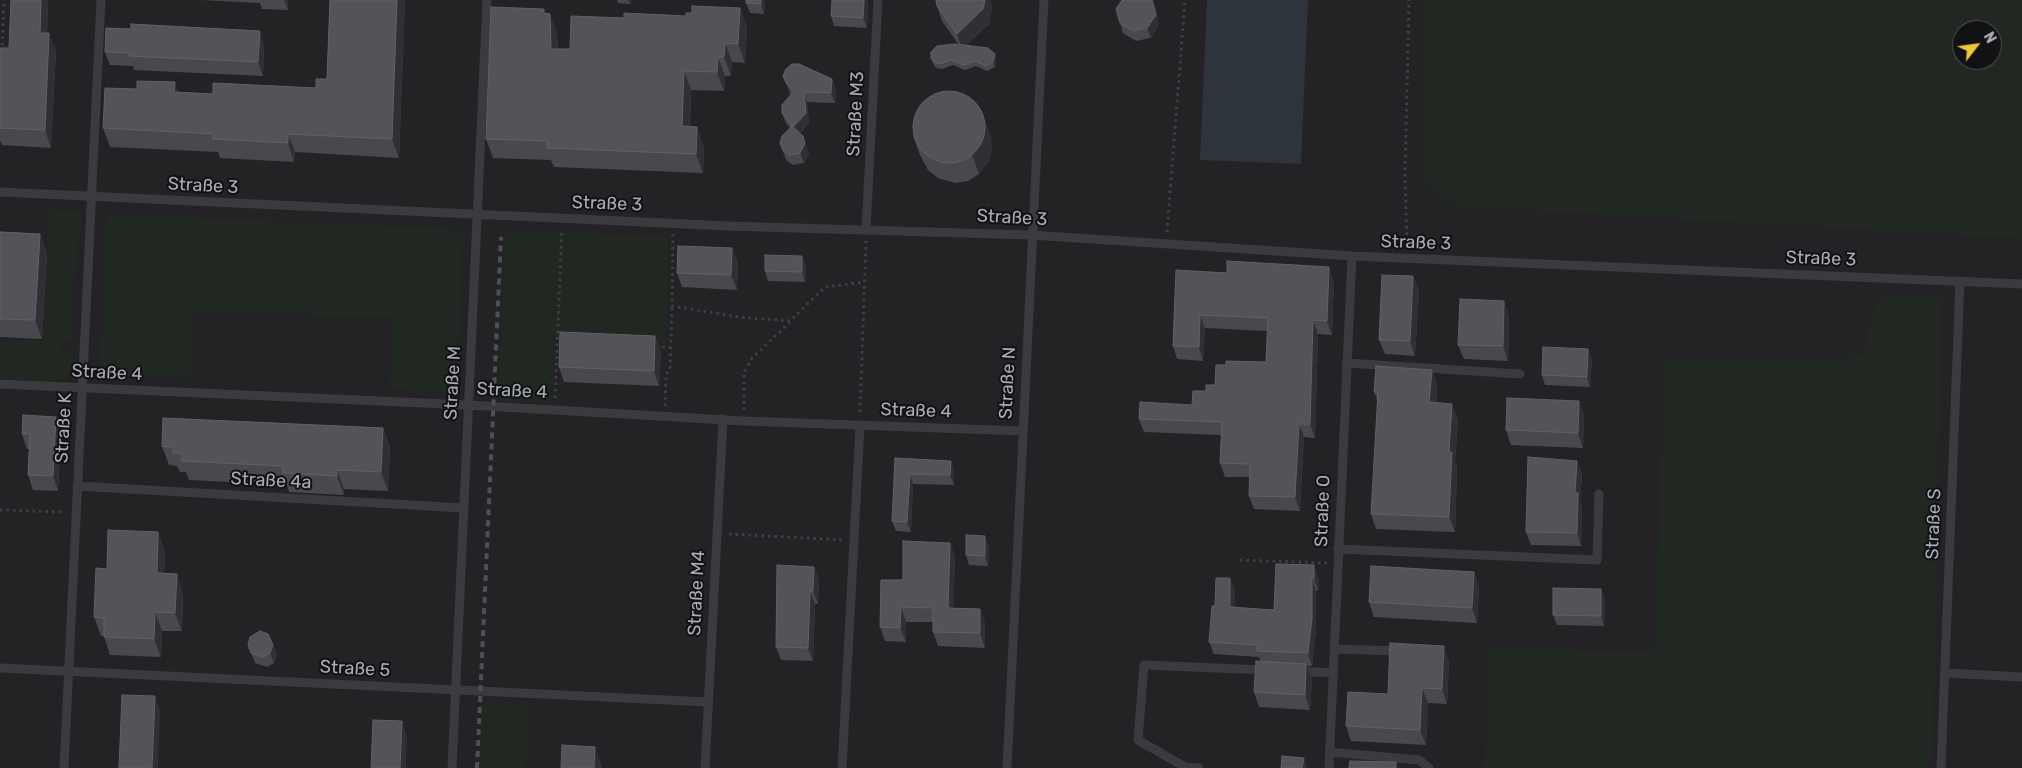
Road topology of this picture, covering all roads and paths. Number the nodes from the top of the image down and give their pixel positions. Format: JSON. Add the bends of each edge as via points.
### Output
{"nodes":[{"id":1,"x":4,"y":0,"type":"edge"},
{"id":2,"x":101,"y":0,"type":"edge"},
{"id":3,"x":487,"y":0,"type":"edge"},
{"id":4,"x":878,"y":0,"type":"edge"},
{"id":5,"x":1044,"y":0,"type":"edge"},
{"id":6,"x":1185,"y":0,"type":"edge"},
{"id":7,"x":1409,"y":0,"type":"edge"},
{"id":8,"x":2,"y":28,"type":"edge"},
{"id":9,"x":2,"y":39,"type":"edge"},
{"id":10,"x":2,"y":57,"type":"edge"},
{"id":11,"x":0,"y":192,"type":"edge"},
{"id":12,"x":91,"y":196,"type":"junction"},
{"id":13,"x":476,"y":215,"type":"junction"},
{"id":14,"x":562,"y":218,"type":"junction"},
{"id":15,"x":673,"y":223,"type":"junction"},
{"id":16,"x":866,"y":229,"type":"junction"},
{"id":17,"x":1031,"y":235,"type":"junction"},
{"id":18,"x":1166,"y":245,"type":"junction"},
{"id":19,"x":1352,"y":256,"type":"junction"},
{"id":20,"x":1408,"y":258,"type":"junction"},
{"id":21,"x":1960,"y":281,"type":"junction"},
{"id":22,"x":864,"y":282,"type":"junction"},
{"id":23,"x":2022,"y":284,"type":"edge"},
{"id":24,"x":672,"y":306,"type":"junction"},
{"id":25,"x":790,"y":321,"type":"junction"},
{"id":26,"x":558,"y":343,"type":"junction"},
{"id":27,"x":567,"y":343,"type":"edge"},
{"id":28,"x":651,"y":347,"type":"edge"},
{"id":29,"x":670,"y":347,"type":"junction"},
{"id":30,"x":1346,"y":363,"type":"junction"},
{"id":31,"x":1520,"y":374,"type":"dead end"},
{"id":32,"x":0,"y":384,"type":"edge"},
{"id":33,"x":82,"y":388,"type":"junction"},
{"id":34,"x":468,"y":405,"type":"junction"},
{"id":35,"x":554,"y":409,"type":"junction"},
{"id":36,"x":664,"y":415,"type":"junction"},
{"id":37,"x":723,"y":420,"type":"junction"},
{"id":38,"x":744,"y":421,"type":"junction"},
{"id":39,"x":860,"y":426,"type":"junction"},
{"id":40,"x":1022,"y":431,"type":"junction"},
{"id":41,"x":78,"y":486,"type":"junction"},
{"id":42,"x":1599,"y":494,"type":"dead end"},
{"id":43,"x":463,"y":508,"type":"junction"},
{"id":44,"x":0,"y":510,"type":"edge"},
{"id":45,"x":76,"y":512,"type":"junction"},
{"id":46,"x":716,"y":533,"type":"junction"},
{"id":47,"x":854,"y":541,"type":"junction"},
{"id":48,"x":1338,"y":550,"type":"junction"},
{"id":49,"x":1240,"y":560,"type":"dead end"},
{"id":50,"x":1337,"y":563,"type":"junction"},
{"id":51,"x":1334,"y":649,"type":"junction"},
{"id":52,"x":1409,"y":652,"type":"edge"},
{"id":53,"x":0,"y":668,"type":"edge"},
{"id":54,"x":1273,"y":670,"type":"edge"},
{"id":55,"x":69,"y":671,"type":"junction"},
{"id":56,"x":1293,"y":671,"type":"edge"},
{"id":57,"x":1333,"y":673,"type":"junction"},
{"id":58,"x":1945,"y":674,"type":"junction"},
{"id":59,"x":2022,"y":677,"type":"edge"},
{"id":60,"x":455,"y":690,"type":"junction"},
{"id":61,"x":708,"y":702,"type":"junction"},
{"id":62,"x":1330,"y":752,"type":"junction"},
{"id":63,"x":64,"y":768,"type":"edge"},
{"id":64,"x":452,"y":768,"type":"edge"},
{"id":65,"x":705,"y":768,"type":"edge"},
{"id":66,"x":842,"y":768,"type":"edge"},
{"id":67,"x":1007,"y":768,"type":"edge"},
{"id":68,"x":1199,"y":768,"type":"edge"},
{"id":69,"x":1329,"y":768,"type":"edge"},
{"id":70,"x":1429,"y":768,"type":"edge"},
{"id":71,"x":1941,"y":768,"type":"edge"}],
"edges":[{"from":1,"to":8,"type":"path"},
{"from":2,"to":12,"type":"lane","name":"Straße K"},
{"from":3,"to":13,"type":"lane","name":"Straße M"},
{"from":4,"to":16,"type":"lane","name":"Straße M3"},
{"from":5,"to":17,"type":"lane","name":"Straße N"},
{"from":6,"to":18,"type":"path"},
{"from":7,"to":20,"type":"path","via":[[1405,174]]},
{"from":8,"to":9,"type":"path"},
{"from":9,"to":10,"type":"path"},
{"from":11,"to":12,"type":"lane","name":"Straße 3"},
{"from":12,"to":13,"type":"lane","name":"Straße 3"},
{"from":12,"to":33,"type":"lane","name":"Straße K"},
{"from":13,"to":14,"type":"lane","name":"Straße 3"},
{"from":13,"to":34,"type":"lane","name":"Straße M"},
{"from":14,"to":15,"type":"lane","name":"Straße 3"},
{"from":14,"to":26,"type":"path"},
{"from":15,"to":16,"type":"lane","name":"Straße 3"},
{"from":15,"to":24,"type":"path"},
{"from":16,"to":17,"type":"lane","name":"Straße 3"},
{"from":16,"to":22,"type":"path"},
{"from":17,"to":18,"type":"lane","name":"Straße 3"},
{"from":17,"to":40,"type":"lane","name":"Straße N"},
{"from":18,"to":19,"type":"lane","name":"Straße 3"},
{"from":19,"to":20,"type":"lane","name":"Straße 3"},
{"from":19,"to":30,"type":"lane","name":"Straße O"},
{"from":20,"to":21,"type":"lane","name":"Straße 3"},
{"from":21,"to":23,"type":"lane","name":"Straße 3"},
{"from":21,"to":58,"type":"lane","name":"Straße S"},
{"from":22,"to":25,"type":"path","via":[[825,287]]},
{"from":22,"to":39,"type":"path"},
{"from":24,"to":25,"type":"path"},
{"from":24,"to":29,"type":"path"},
{"from":25,"to":38,"type":"path","via":[[752,358],[744,373]]},
{"from":26,"to":27,"type":"path"},
{"from":26,"to":35,"type":"path"},
{"from":28,"to":29,"type":"path"},
{"from":29,"to":36,"type":"path"},
{"from":30,"to":31,"type":"lane"},
{"from":30,"to":48,"type":"lane","name":"Straße O"},
{"from":32,"to":33,"type":"lane","name":"Straße 4"},
{"from":33,"to":34,"type":"lane","name":"Straße 4"},
{"from":33,"to":41,"type":"lane","name":"Straße K"},
{"from":34,"to":35,"type":"lane","name":"Straße 4"},
{"from":34,"to":43,"type":"lane","name":"Straße M"},
{"from":35,"to":36,"type":"lane","name":"Straße 4"},
{"from":36,"to":37,"type":"lane","name":"Straße 4"},
{"from":37,"to":38,"type":"lane","name":"Straße 4"},
{"from":37,"to":46,"type":"lane","name":"Straße M4"},
{"from":38,"to":39,"type":"lane","name":"Straße 4"},
{"from":39,"to":40,"type":"lane","name":"Straße 4"},
{"from":39,"to":47,"type":"lane"},
{"from":40,"to":67,"type":"lane","name":"Straße N"},
{"from":41,"to":43,"type":"lane","name":"Straße 4a"},
{"from":41,"to":45,"type":"lane","name":"Straße K"},
{"from":42,"to":48,"type":"lane","via":[[1597,560]]},
{"from":43,"to":60,"type":"lane","name":"Straße M"},
{"from":44,"to":45,"type":"path"},
{"from":45,"to":55,"type":"lane","name":"Straße K"},
{"from":46,"to":47,"type":"path"},
{"from":46,"to":61,"type":"lane","name":"Straße M4"},
{"from":47,"to":66,"type":"lane"},
{"from":48,"to":50,"type":"lane","name":"Straße O"},
{"from":49,"to":50,"type":"path"},
{"from":50,"to":51,"type":"lane","name":"Straße O"},
{"from":51,"to":52,"type":"lane"},
{"from":51,"to":57,"type":"lane","name":"Straße O"},
{"from":53,"to":55,"type":"lane","name":"Straße 5"},
{"from":54,"to":68,"type":"lane","via":[[1144,665],[1138,740],[1184,767]]},
{"from":55,"to":60,"type":"lane","name":"Straße 5"},
{"from":55,"to":63,"type":"lane","name":"Straße K"},
{"from":56,"to":57,"type":"lane"},
{"from":57,"to":62,"type":"lane","name":"Straße O"},
{"from":58,"to":59,"type":"lane"},
{"from":58,"to":71,"type":"lane","name":"Straße S"},
{"from":60,"to":61,"type":"lane","name":"Straße 5"},
{"from":60,"to":64,"type":"lane","name":"Straße M"},
{"from":61,"to":65,"type":"lane","name":"Straße M4"},
{"from":62,"to":69,"type":"lane","name":"Straße O"},
{"from":62,"to":70,"type":"lane","via":[[1419,760]]}]}
